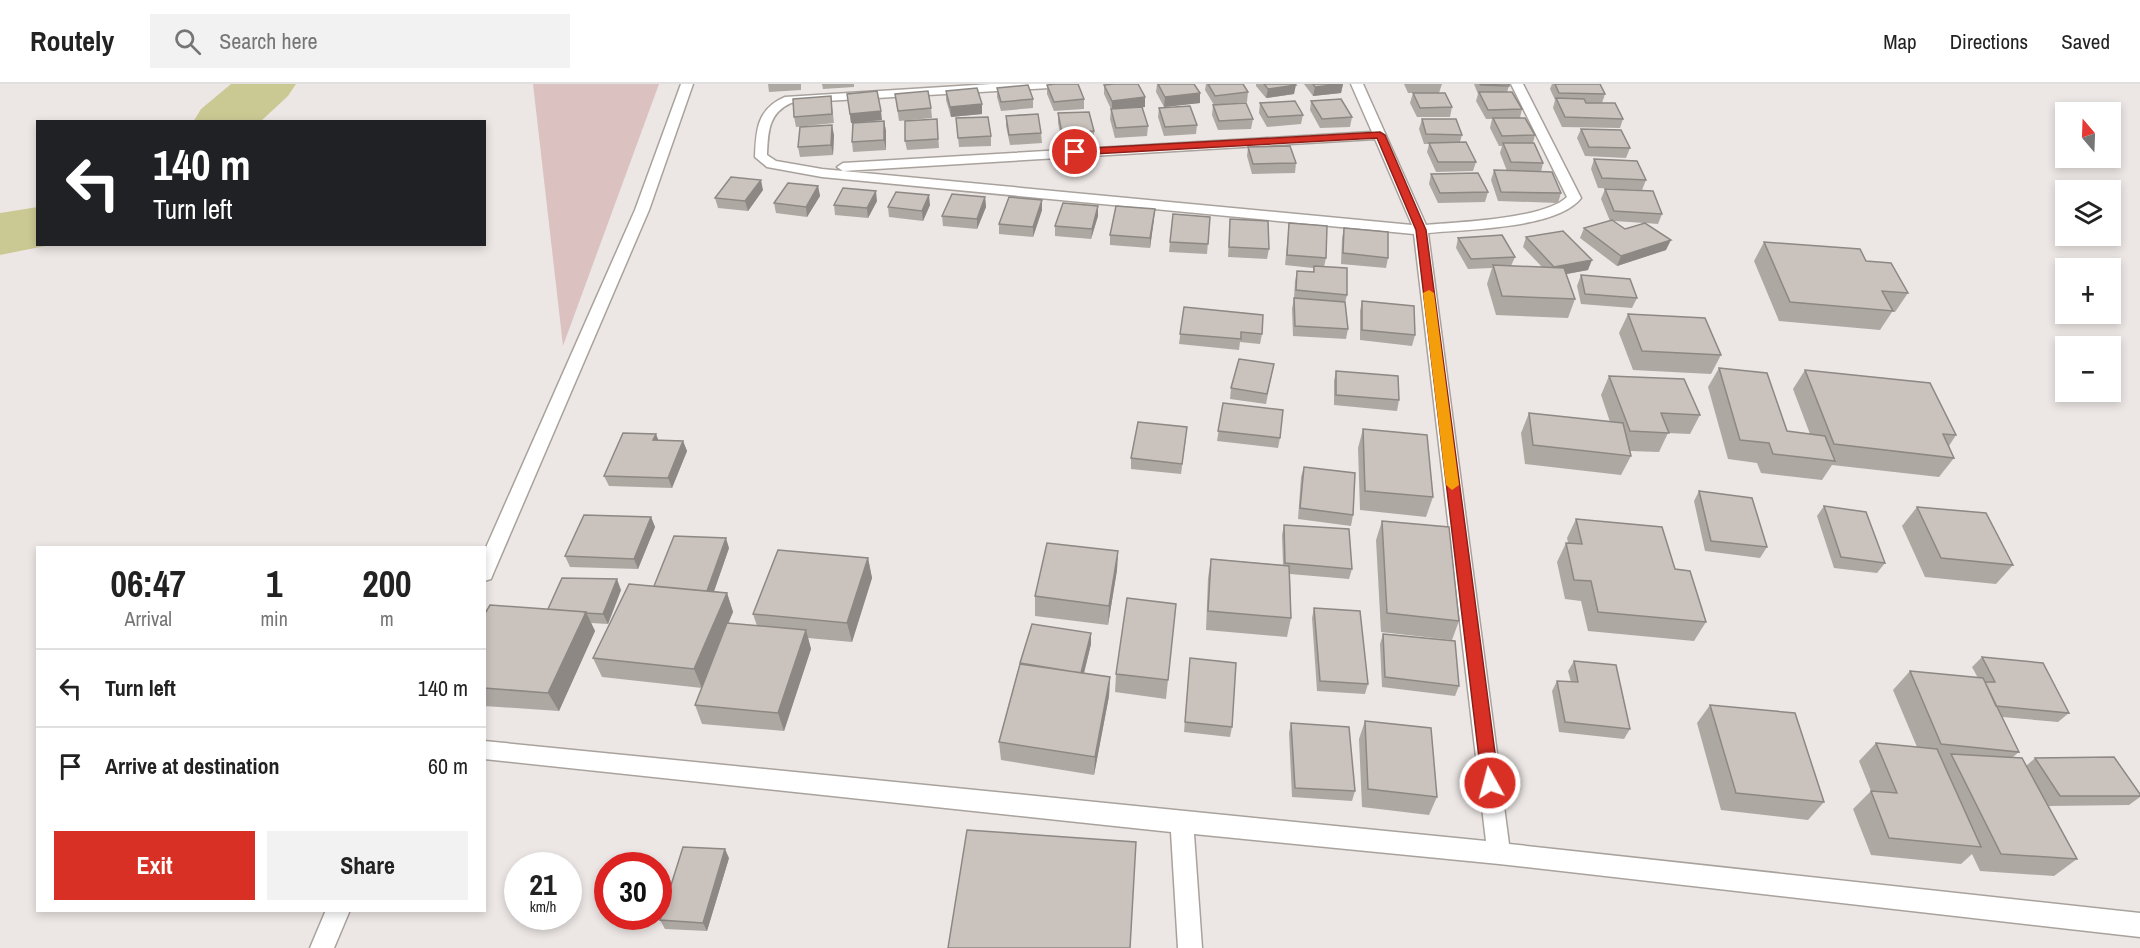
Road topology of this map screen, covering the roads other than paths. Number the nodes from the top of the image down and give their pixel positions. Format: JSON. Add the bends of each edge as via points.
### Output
{"nodes":[{"id":1,"x":687,"y":84,"type":"edge"},
{"id":2,"x":1049,"y":84,"type":"edge"},
{"id":3,"x":1357,"y":84,"type":"edge"},
{"id":4,"x":1517,"y":84,"type":"edge"},
{"id":5,"x":1380,"y":135,"type":"junction"},
{"id":6,"x":822,"y":173,"type":"junction"},
{"id":7,"x":1421,"y":230,"type":"junction"},
{"id":8,"x":486,"y":569,"type":"edge"},
{"id":9,"x":486,"y":750,"type":"edge"},
{"id":10,"x":1182,"y":823,"type":"junction"},
{"id":11,"x":1499,"y":853,"type":"junction"},
{"id":12,"x":337,"y":912,"type":"edge"},
{"id":13,"x":2140,"y":925,"type":"edge"},
{"id":14,"x":321,"y":948,"type":"edge"},
{"id":15,"x":1190,"y":948,"type":"edge"}],
"edges":[{"from":1,"to":8,"type":"street","via":[[642,210]]},
{"from":2,"to":6,"type":"street","via":[[814,97],[775,104],[768,113],[761,157],[772,164]]},
{"from":3,"to":5,"type":"street"},
{"from":4,"to":7,"type":"street","via":[[1574,198],[1550,213]]},
{"from":5,"to":6,"type":"street","via":[[887,163]]},
{"from":5,"to":7,"type":"street"},
{"from":6,"to":7,"type":"street"},
{"from":7,"to":11,"type":"street"},
{"from":9,"to":10,"type":"street"},
{"from":10,"to":11,"type":"street"},
{"from":10,"to":15,"type":"street"},
{"from":11,"to":13,"type":"street"},
{"from":12,"to":14,"type":"street"}]}
